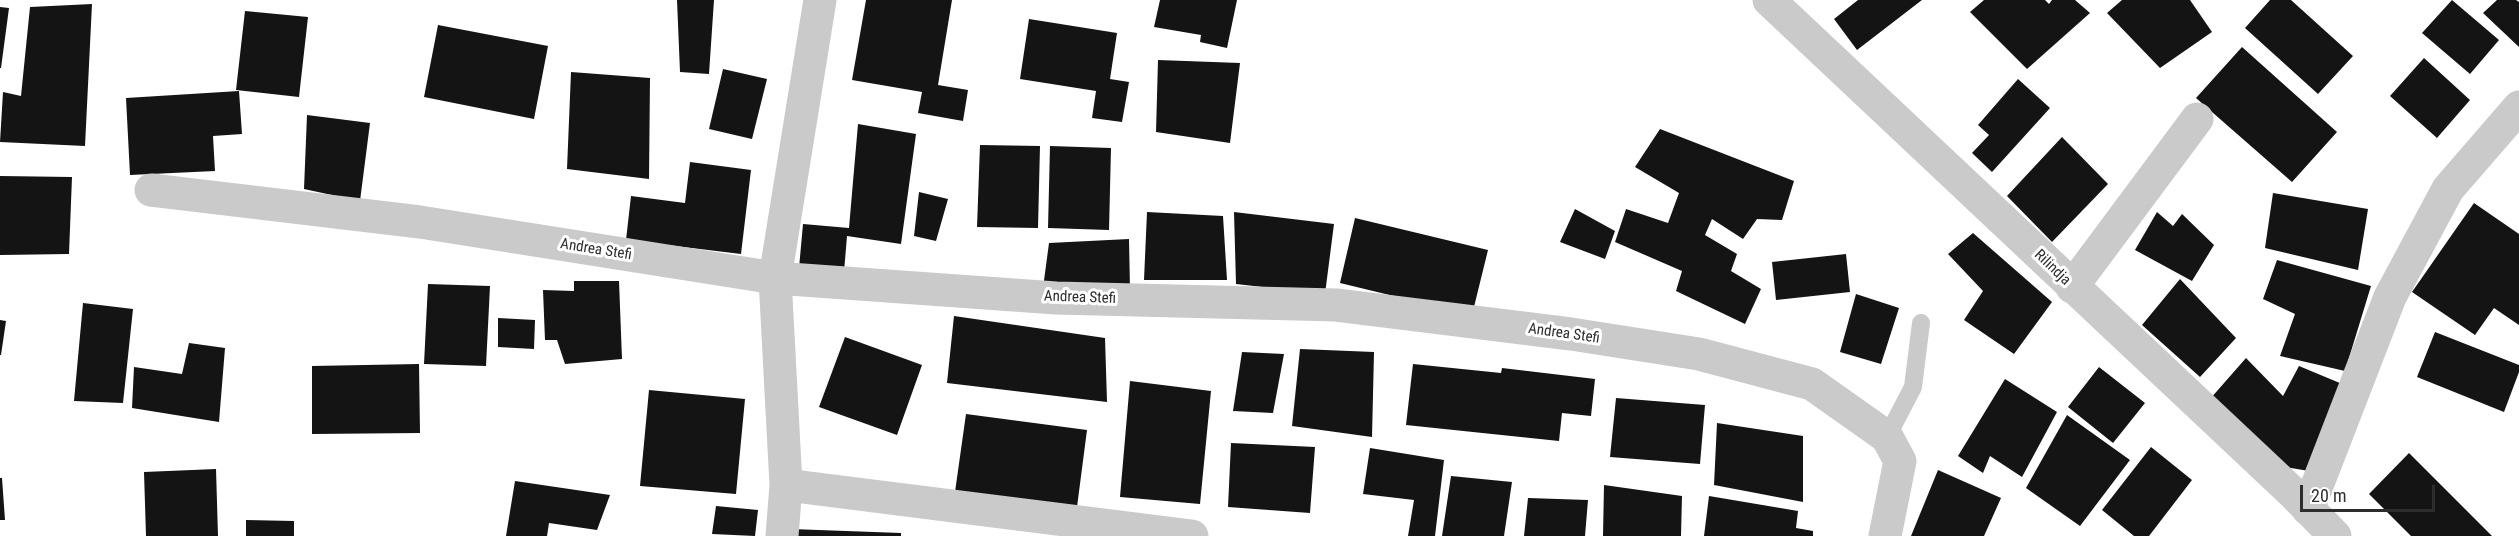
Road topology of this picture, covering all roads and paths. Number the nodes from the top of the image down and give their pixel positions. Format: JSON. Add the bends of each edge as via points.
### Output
{"nodes":[{"id":1,"x":820,"y":0,"type":"edge"},
{"id":2,"x":1769,"y":0,"type":"edge"},
{"id":3,"x":2519,"y":107,"type":"edge"},
{"id":4,"x":2197,"y":119,"type":"dead end"},
{"id":5,"x":151,"y":190,"type":"dead end"},
{"id":6,"x":775,"y":278,"type":"junction"},
{"id":7,"x":2072,"y":287,"type":"junction"},
{"id":8,"x":1921,"y":323,"type":"dead end"},
{"id":9,"x":1887,"y":437,"type":"junction"},
{"id":10,"x":786,"y":485,"type":"junction"},
{"id":11,"x":2308,"y":509,"type":"junction"},
{"id":12,"x":782,"y":536,"type":"edge"},
{"id":13,"x":1192,"y":536,"type":"edge"},
{"id":14,"x":1885,"y":536,"type":"edge"},
{"id":15,"x":2335,"y":536,"type":"edge"}],
"edges":[{"from":1,"to":6,"type":"street"},
{"from":2,"to":7,"type":"street","name":"Rilindja"},
{"from":3,"to":11,"type":"street","via":[[2448,189],[2390,297]]},
{"from":4,"to":7,"type":"street"},
{"from":5,"to":6,"type":"street","name":"Andrea Stefi","via":[[420,222]]},
{"from":6,"to":9,"type":"street","name":"Andrea Stefi","via":[[1056,298],[1336,305],[1571,334],[1699,354],[1812,384]]},
{"from":6,"to":10,"type":"street"},
{"from":7,"to":11,"type":"street","name":"Rilindja"},
{"from":8,"to":9,"type":"lane","via":[[1913,387]]},
{"from":9,"to":14,"type":"street","name":"Andrea Stefi","via":[[1900,461]]},
{"from":10,"to":12,"type":"street"},
{"from":10,"to":13,"type":"street"},
{"from":11,"to":15,"type":"street","name":"Rilindja"}]}
